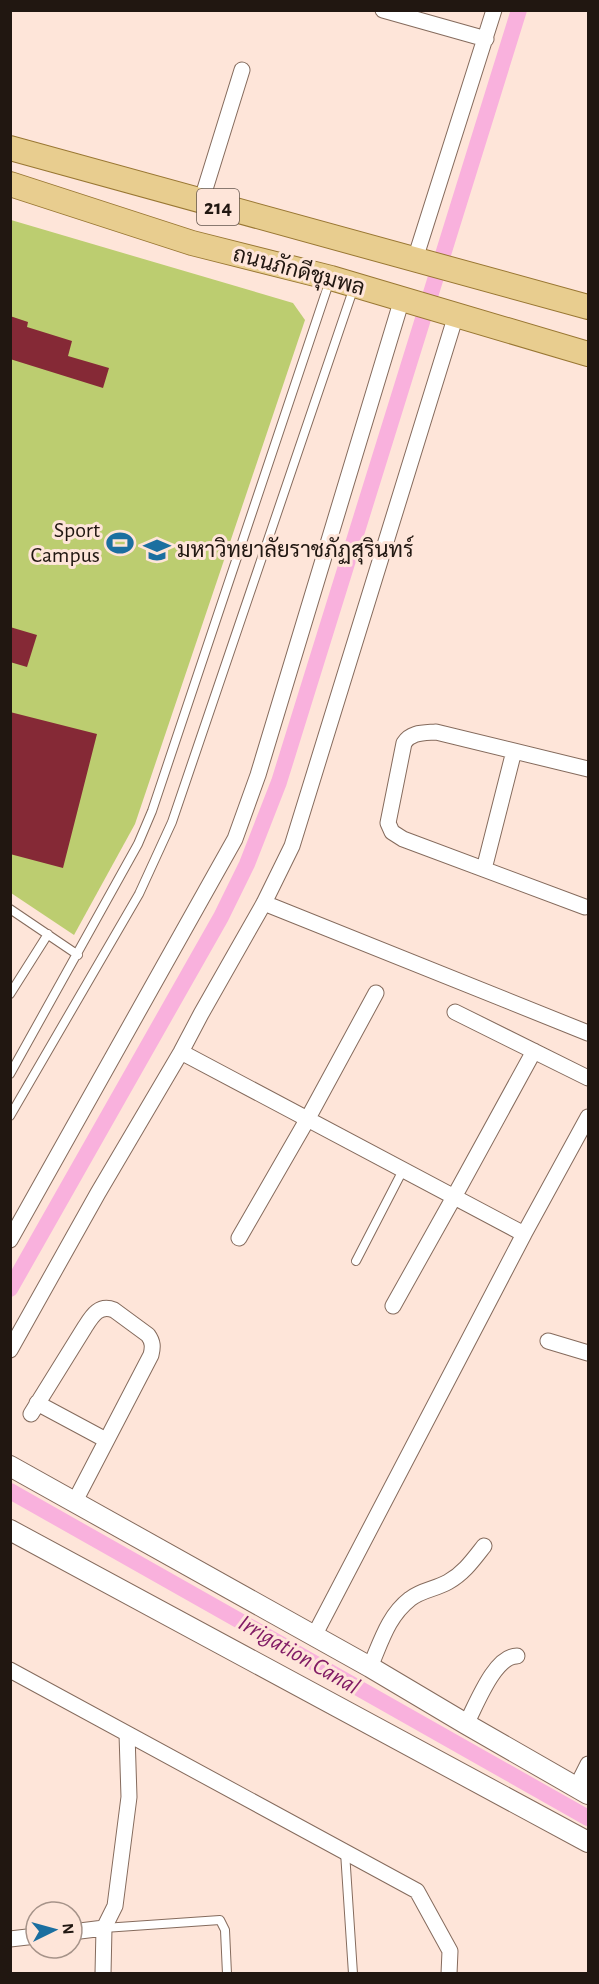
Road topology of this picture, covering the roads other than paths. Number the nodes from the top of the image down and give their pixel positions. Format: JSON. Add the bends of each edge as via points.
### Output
{"nodes":[{"id":1,"x":382,"y":10,"type":"edge"},
{"id":2,"x":494,"y":10,"type":"edge"},
{"id":3,"x":486,"y":39,"type":"junction"},
{"id":4,"x":243,"y":70,"type":"dead end"},
{"id":5,"x":10,"y":148,"type":"edge"},
{"id":6,"x":10,"y":184,"type":"edge"},
{"id":7,"x":201,"y":202,"type":"junction"},
{"id":8,"x":421,"y":261,"type":"junction"},
{"id":9,"x":331,"y":279,"type":"junction"},
{"id":10,"x":354,"y":285,"type":"junction"},
{"id":11,"x":406,"y":300,"type":"junction"},
{"id":12,"x":588,"y":308,"type":"edge"},
{"id":13,"x":452,"y":313,"type":"junction"},
{"id":14,"x":588,"y":354,"type":"edge"},
{"id":15,"x":514,"y":751,"type":"junction"},
{"id":16,"x":588,"y":769,"type":"edge"},
{"id":17,"x":484,"y":869,"type":"junction"},
{"id":18,"x":264,"y":903,"type":"junction"},
{"id":19,"x":587,"y":904,"type":"edge"},
{"id":20,"x":10,"y":909,"type":"edge"},
{"id":21,"x":48,"y":934,"type":"junction"},
{"id":22,"x":78,"y":955,"type":"junction"},
{"id":23,"x":376,"y":993,"type":"dead end"},
{"id":24,"x":10,"y":994,"type":"edge"},
{"id":25,"x":455,"y":1012,"type":"dead end"},
{"id":26,"x":588,"y":1033,"type":"edge"},
{"id":27,"x":534,"y":1051,"type":"junction"},
{"id":28,"x":181,"y":1052,"type":"junction"},
{"id":29,"x":10,"y":1074,"type":"edge"},
{"id":30,"x":588,"y":1078,"type":"edge"},
{"id":31,"x":10,"y":1116,"type":"edge"},
{"id":32,"x":588,"y":1117,"type":"edge"},
{"id":33,"x":307,"y":1120,"type":"junction"},
{"id":34,"x":403,"y":1170,"type":"junction"},
{"id":35,"x":454,"y":1197,"type":"junction"},
{"id":36,"x":524,"y":1234,"type":"junction"},
{"id":37,"x":239,"y":1238,"type":"dead end"},
{"id":38,"x":10,"y":1240,"type":"edge"},
{"id":39,"x":356,"y":1261,"type":"dead end"},
{"id":40,"x":393,"y":1306,"type":"dead end"},
{"id":41,"x":548,"y":1341,"type":"dead end"},
{"id":42,"x":10,"y":1350,"type":"edge"},
{"id":43,"x":588,"y":1353,"type":"edge"},
{"id":44,"x":106,"y":1440,"type":"junction"},
{"id":45,"x":10,"y":1466,"type":"edge"},
{"id":46,"x":74,"y":1503,"type":"junction"},
{"id":47,"x":10,"y":1530,"type":"edge"},
{"id":48,"x":484,"y":1546,"type":"dead end"},
{"id":49,"x":314,"y":1636,"type":"junction"},
{"id":50,"x":517,"y":1656,"type":"dead end"},
{"id":51,"x":370,"y":1667,"type":"junction"},
{"id":52,"x":10,"y":1670,"type":"edge"},
{"id":53,"x":466,"y":1724,"type":"junction"},
{"id":54,"x":127,"y":1734,"type":"junction"},
{"id":55,"x":588,"y":1764,"type":"edge"},
{"id":56,"x":582,"y":1791,"type":"edge"},
{"id":57,"x":588,"y":1842,"type":"edge"},
{"id":58,"x":345,"y":1852,"type":"junction"},
{"id":59,"x":104,"y":1928,"type":"junction"},
{"id":60,"x":84,"y":1930,"type":"edge"},
{"id":61,"x":103,"y":1974,"type":"edge"},
{"id":62,"x":227,"y":1974,"type":"edge"},
{"id":63,"x":353,"y":1974,"type":"edge"},
{"id":64,"x":449,"y":1974,"type":"edge"}],
"edges":[{"from":1,"to":3,"type":"street"},
{"from":2,"to":3,"type":"street"},
{"from":3,"to":8,"type":"street"},
{"from":4,"to":7,"type":"street"},
{"from":5,"to":7,"type":"main road","name":"ถนนภักดีชุมพล","number":"214"},
{"from":6,"to":9,"type":"main road","name":"ถนนภักดีชุมพล","number":"214","via":[[192,243]]},
{"from":7,"to":8,"type":"main road","name":"ถนนภักดีชุมพล","number":"214"},
{"from":8,"to":12,"type":"main road","name":"ถนนภักดีชุมพล","number":"214"},
{"from":9,"to":10,"type":"main road","name":"ถนนภักดีชุมพล","number":"214"},
{"from":9,"to":22,"type":"lane","via":[[152,812]]},
{"from":10,"to":11,"type":"main road","name":"ถนนภักดีชุมพล","number":"214"},
{"from":10,"to":31,"type":"lane","via":[[172,822],[139,894]]},
{"from":11,"to":13,"type":"main road","name":"ถนนภักดีชุมพล","number":"214"},
{"from":11,"to":38,"type":"street","via":[[235,839]]},
{"from":13,"to":14,"type":"main road","name":"ถนนภักดีชุมพล","number":"214"},
{"from":13,"to":18,"type":"street","via":[[303,814]]},
{"from":15,"to":16,"type":"street"},
{"from":15,"to":17,"type":"street"},
{"from":15,"to":17,"type":"street","via":[[436,732],[418,733],[404,743],[388,823],[392,832]]},
{"from":17,"to":19,"type":"street"},
{"from":18,"to":26,"type":"street"},
{"from":18,"to":28,"type":"street"},
{"from":20,"to":21,"type":"lane"},
{"from":21,"to":22,"type":"lane"},
{"from":21,"to":24,"type":"lane"},
{"from":22,"to":29,"type":"lane"},
{"from":23,"to":33,"type":"street"},
{"from":25,"to":27,"type":"street"},
{"from":27,"to":30,"type":"street"},
{"from":27,"to":35,"type":"street"},
{"from":28,"to":33,"type":"street"},
{"from":28,"to":42,"type":"street"},
{"from":32,"to":36,"type":"street"},
{"from":33,"to":34,"type":"street"},
{"from":33,"to":37,"type":"street"},
{"from":34,"to":35,"type":"street"},
{"from":34,"to":39,"type":"lane"},
{"from":35,"to":36,"type":"street"},
{"from":35,"to":40,"type":"street"},
{"from":36,"to":49,"type":"street"},
{"from":41,"to":43,"type":"street"},
{"from":44,"to":44,"type":"street","via":[[34,1408],[95,1313],[107,1307],[148,1335],[153,1346]]},
{"from":44,"to":46,"type":"street"},
{"from":45,"to":46,"type":"street"},
{"from":46,"to":49,"type":"street"},
{"from":47,"to":57,"type":"street"},
{"from":48,"to":51,"type":"street","via":[[467,1569],[403,1605],[391,1618]]},
{"from":49,"to":51,"type":"street"},
{"from":50,"to":53,"type":"street","via":[[507,1658],[495,1670]]},
{"from":51,"to":53,"type":"street"},
{"from":52,"to":54,"type":"street"},
{"from":53,"to":56,"type":"street"},
{"from":54,"to":58,"type":"street"},
{"from":54,"to":59,"type":"street","via":[[129,1797],[115,1906]]},
{"from":55,"to":56,"type":"street"},
{"from":58,"to":63,"type":"lane"},
{"from":58,"to":64,"type":"street","via":[[417,1891],[450,1951]]},
{"from":59,"to":60,"type":"street"},
{"from":59,"to":61,"type":"street"},
{"from":59,"to":62,"type":"lane","via":[[220,1920],[225,1930]]}]}
